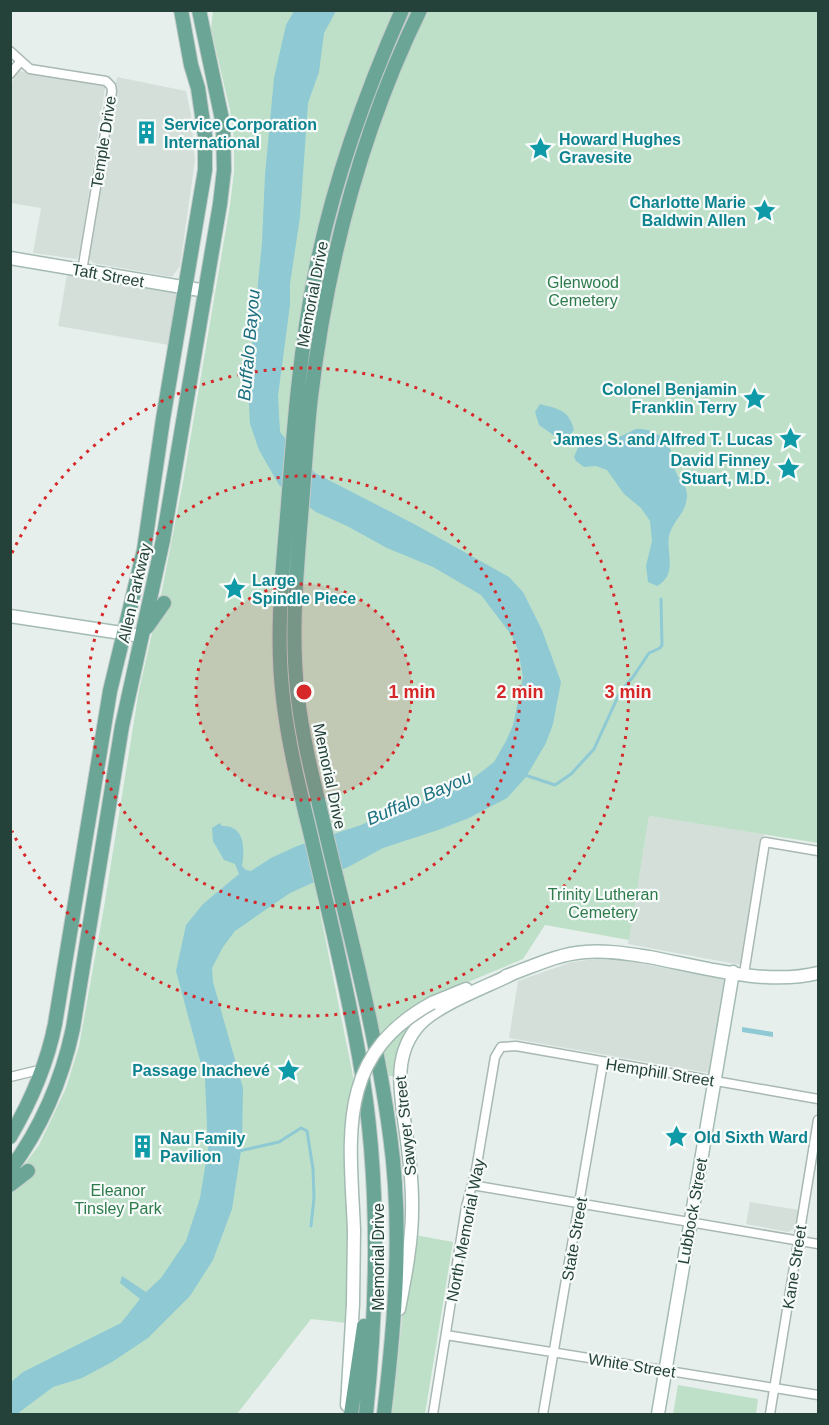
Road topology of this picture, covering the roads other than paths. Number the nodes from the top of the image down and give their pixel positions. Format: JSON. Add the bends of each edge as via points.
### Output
{"nodes":[{"id":1,"x":199,"y":10,"type":"edge"},
{"id":2,"x":402,"y":10,"type":"edge"},
{"id":3,"x":420,"y":10,"type":"edge"},
{"id":4,"x":180,"y":13,"type":"edge"},
{"id":5,"x":10,"y":51,"type":"edge"},
{"id":6,"x":20,"y":62,"type":"junction"},
{"id":7,"x":10,"y":74,"type":"edge"},
{"id":8,"x":10,"y":258,"type":"edge"},
{"id":9,"x":82,"y":271,"type":"junction"},
{"id":10,"x":186,"y":288,"type":"junction"},
{"id":11,"x":206,"y":291,"type":"junction"},
{"id":12,"x":164,"y":603,"type":"dead end"},
{"id":13,"x":10,"y":616,"type":"edge"},
{"id":14,"x":123,"y":634,"type":"junction"},
{"id":15,"x":141,"y":636,"type":"junction"},
{"id":16,"x":819,"y":850,"type":"edge"},
{"id":17,"x":738,"y":973,"type":"junction"},
{"id":18,"x":819,"y":973,"type":"edge"},
{"id":19,"x":512,"y":974,"type":"junction"},
{"id":20,"x":501,"y":1047,"type":"joint"},
{"id":21,"x":603,"y":1063,"type":"junction"},
{"id":22,"x":43,"y":1070,"type":"junction"},
{"id":23,"x":10,"y":1077,"type":"edge"},
{"id":24,"x":714,"y":1080,"type":"junction"},
{"id":25,"x":819,"y":1099,"type":"edge"},
{"id":26,"x":819,"y":1120,"type":"edge"},
{"id":27,"x":10,"y":1137,"type":"edge"},
{"id":28,"x":10,"y":1170,"type":"edge"},
{"id":29,"x":28,"y":1171,"type":"dead end"},
{"id":30,"x":10,"y":1185,"type":"edge"},
{"id":31,"x":472,"y":1185,"type":"junction"},
{"id":32,"x":580,"y":1203,"type":"junction"},
{"id":33,"x":690,"y":1222,"type":"junction"},
{"id":34,"x":799,"y":1240,"type":"junction"},
{"id":35,"x":819,"y":1244,"type":"edge"},
{"id":36,"x":374,"y":1267,"type":"junction"},
{"id":37,"x":446,"y":1335,"type":"junction"},
{"id":38,"x":393,"y":1337,"type":"junction"},
{"id":39,"x":554,"y":1353,"type":"junction"},
{"id":40,"x":665,"y":1371,"type":"junction"},
{"id":41,"x":774,"y":1388,"type":"junction"},
{"id":42,"x":819,"y":1395,"type":"edge"},
{"id":43,"x":346,"y":1414,"type":"edge"},
{"id":44,"x":351,"y":1414,"type":"edge"},
{"id":45,"x":366,"y":1414,"type":"edge"},
{"id":46,"x":384,"y":1414,"type":"edge"},
{"id":47,"x":433,"y":1414,"type":"edge"},
{"id":48,"x":543,"y":1414,"type":"edge"},
{"id":49,"x":658,"y":1414,"type":"edge"},
{"id":50,"x":770,"y":1414,"type":"edge"}],
"edges":[{"from":1,"to":11,"type":"main road","name":"Allen Parkway","via":[[223,124],[224,154]]},
{"from":2,"to":36,"type":"main road","name":"Memorial Drive","via":[[358,120],[315,270],[296,394],[279,608],[280,670],[289,738],[366,1097]]},
{"from":3,"to":38,"type":"main road","name":"Memorial Drive","via":[[373,124],[343,222],[311,397],[294,608],[302,727],[376,1052],[391,1138],[397,1236]]},
{"from":4,"to":10,"type":"main road","name":"Allen Parkway","via":[[205,136],[205,170]]},
{"from":5,"to":6,"type":"street","name":"Temple Drive"},
{"from":6,"to":7,"type":"street"},
{"from":6,"to":9,"type":"street","name":"Temple Drive","via":[[30,69],[106,81],[111,86]]},
{"from":8,"to":9,"type":"street","name":"Taft Street"},
{"from":9,"to":10,"type":"street","name":"Taft Street"},
{"from":10,"to":11,"type":"street","name":"Taft Street"},
{"from":10,"to":14,"type":"main road","name":"Allen Parkway","via":[[144,550]]},
{"from":11,"to":15,"type":"main road","name":"Allen Parkway","via":[[163,540]]},
{"from":12,"to":15,"type":"main road"},
{"from":13,"to":14,"type":"street"},
{"from":14,"to":15,"type":"street"},
{"from":14,"to":22,"type":"main road","name":"Allen Parkway","via":[[110,691],[55,1024]]},
{"from":15,"to":28,"type":"main road","name":"Allen Parkway","via":[[122,726],[70,1041],[49,1105]]},
{"from":16,"to":17,"type":"street","name":"Lubbock Street","via":[[765,842]]},
{"from":17,"to":18,"type":"street","name":"Sawyer Street","via":[[785,977]]},
{"from":17,"to":19,"type":"street","name":"Sawyer Street","via":[[622,953],[586,951]]},
{"from":17,"to":24,"type":"street","name":"Lubbock Street"},
{"from":19,"to":38,"type":"street","name":"Sawyer Street","via":[[430,1016],[416,1029],[401,1060],[400,1096],[412,1212],[407,1266]]},
{"from":19,"to":43,"type":"street","name":"Sawyer Street","bridge":true,"via":[[452,994],[414,1013],[390,1033],[370,1060],[357,1092],[350,1137],[353,1304]]},
{"from":20,"to":21,"type":"street","name":"Hemphill Street","via":[[516,1046]]},
{"from":20,"to":31,"type":"street","name":"North Memorial Way","via":[[495,1057]]},
{"from":21,"to":24,"type":"street","name":"Hemphill Street"},
{"from":21,"to":32,"type":"street","name":"State Street"},
{"from":22,"to":23,"type":"street"},
{"from":22,"to":27,"type":"main road","name":"Allen Parkway"},
{"from":24,"to":25,"type":"street","name":"Hemphill Street"},
{"from":24,"to":33,"type":"street","name":"Lubbock Street"},
{"from":26,"to":34,"type":"street","name":"Kane Street"},
{"from":29,"to":30,"type":"main road"},
{"from":31,"to":32,"type":"street"},
{"from":31,"to":37,"type":"street","name":"North Memorial Way"},
{"from":32,"to":33,"type":"street"},
{"from":32,"to":39,"type":"street","name":"State Street"},
{"from":33,"to":34,"type":"street"},
{"from":33,"to":40,"type":"street","name":"Lubbock Street"},
{"from":34,"to":35,"type":"street"},
{"from":34,"to":41,"type":"street","name":"Kane Street"},
{"from":36,"to":44,"type":"main road"},
{"from":36,"to":45,"type":"main road","name":"Memorial Drive"},
{"from":37,"to":39,"type":"street","name":"White Street"},
{"from":37,"to":47,"type":"street","name":"North Memorial Way"},
{"from":38,"to":46,"type":"main road","name":"Memorial Drive"},
{"from":39,"to":40,"type":"street","name":"White Street"},
{"from":39,"to":48,"type":"street","name":"State Street"},
{"from":40,"to":41,"type":"street","name":"White Street"},
{"from":40,"to":49,"type":"street","name":"Lubbock Street"},
{"from":41,"to":42,"type":"street","name":"White Street"},
{"from":41,"to":50,"type":"street","name":"Kane Street"}]}
